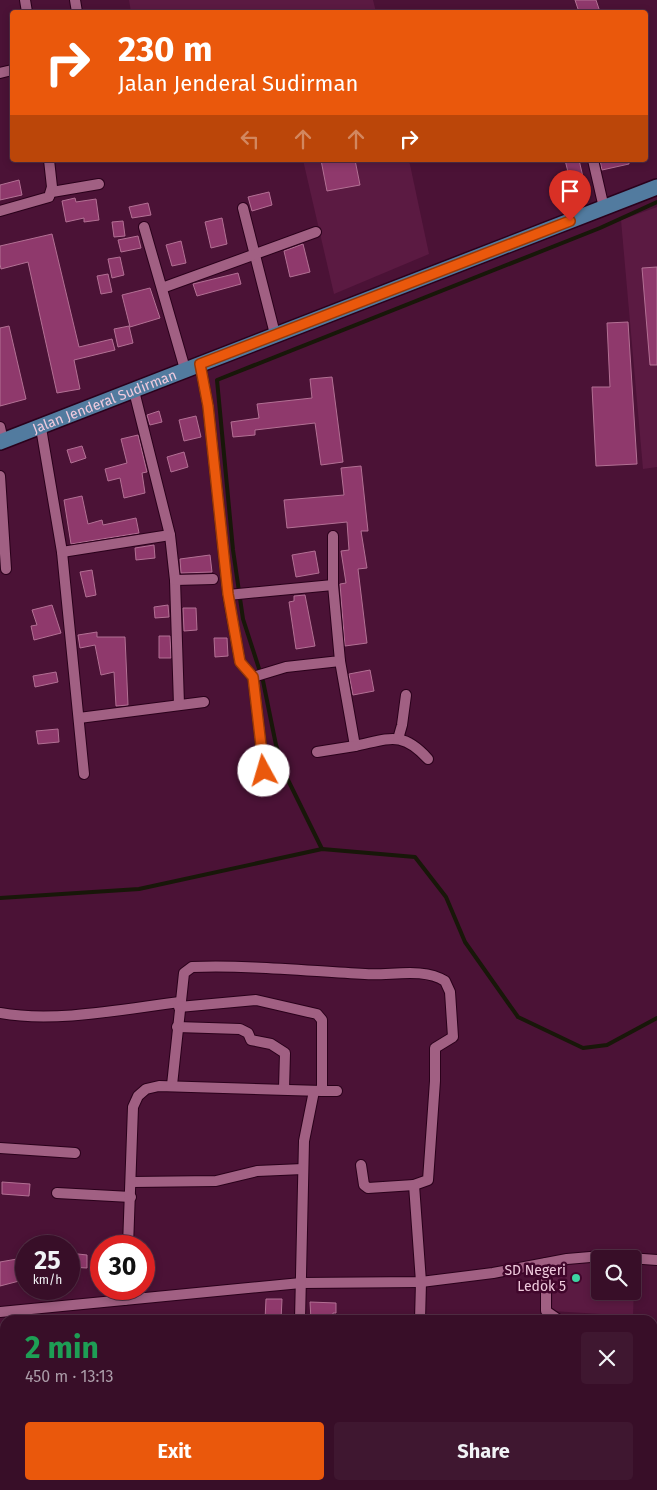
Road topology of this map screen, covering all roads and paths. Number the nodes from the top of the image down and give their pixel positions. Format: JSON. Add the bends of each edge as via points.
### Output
{"nodes":[{"id":1,"x":49,"y":162,"type":"edge"},
{"id":2,"x":593,"y":162,"type":"edge"},
{"id":3,"x":98,"y":184,"type":"dead end"},
{"id":4,"x":657,"y":187,"type":"edge"},
{"id":5,"x":52,"y":192,"type":"junction"},
{"id":6,"x":243,"y":208,"type":"dead end"},
{"id":7,"x":604,"y":208,"type":"junction"},
{"id":8,"x":0,"y":211,"type":"edge"},
{"id":9,"x":144,"y":227,"type":"dead end"},
{"id":10,"x":316,"y":232,"type":"dead end"},
{"id":11,"x":255,"y":255,"type":"junction"},
{"id":12,"x":162,"y":288,"type":"junction"},
{"id":13,"x":275,"y":334,"type":"junction"},
{"id":14,"x":200,"y":364,"type":"junction"},
{"id":15,"x":185,"y":369,"type":"junction"},
{"id":16,"x":134,"y":391,"type":"junction"},
{"id":17,"x":41,"y":428,"type":"junction"},
{"id":18,"x":1,"y":437,"type":"edge"},
{"id":19,"x":0,"y":476,"type":"edge"},
{"id":20,"x":170,"y":535,"type":"junction"},
{"id":21,"x":333,"y":536,"type":"dead end"},
{"id":22,"x":62,"y":552,"type":"junction"},
{"id":23,"x":6,"y":569,"type":"dead end"},
{"id":24,"x":213,"y":579,"type":"dead end"},
{"id":25,"x":175,"y":580,"type":"junction"},
{"id":26,"x":334,"y":585,"type":"junction"},
{"id":27,"x":232,"y":594,"type":"junction"},
{"id":28,"x":340,"y":661,"type":"junction"},
{"id":29,"x":256,"y":676,"type":"junction"},
{"id":30,"x":406,"y":695,"type":"dead end"},
{"id":31,"x":204,"y":702,"type":"dead end"},
{"id":32,"x":179,"y":705,"type":"junction"},
{"id":33,"x":79,"y":718,"type":"junction"},
{"id":34,"x":398,"y":738,"type":"junction"},
{"id":35,"x":355,"y":746,"type":"junction"},
{"id":36,"x":317,"y":752,"type":"dead end"},
{"id":37,"x":428,"y":758,"type":"dead end"},
{"id":38,"x":264,"y":771,"type":"dead end"},
{"id":39,"x":84,"y":774,"type":"dead end"},
{"id":40,"x":180,"y":1004,"type":"junction"},
{"id":41,"x":0,"y":1013,"type":"edge"},
{"id":42,"x":177,"y":1027,"type":"junction"},
{"id":43,"x":172,"y":1085,"type":"junction"},
{"id":44,"x":284,"y":1089,"type":"junction"},
{"id":45,"x":318,"y":1091,"type":"junction"},
{"id":46,"x":337,"y":1091,"type":"dead end"},
{"id":47,"x":0,"y":1148,"type":"edge"},
{"id":48,"x":75,"y":1153,"type":"dead end"},
{"id":49,"x":361,"y":1165,"type":"dead end"},
{"id":50,"x":303,"y":1169,"type":"junction"},
{"id":51,"x":132,"y":1182,"type":"junction"},
{"id":52,"x":414,"y":1185,"type":"junction"},
{"id":53,"x":57,"y":1193,"type":"dead end"},
{"id":54,"x":131,"y":1197,"type":"junction"},
{"id":55,"x":129,"y":1235,"type":"edge"},
{"id":56,"x":657,"y":1260,"type":"edge"},
{"id":57,"x":546,"y":1262,"type":"junction"},
{"id":58,"x":421,"y":1282,"type":"junction"},
{"id":59,"x":301,"y":1283,"type":"junction"},
{"id":60,"x":155,"y":1297,"type":"edge"},
{"id":61,"x":125,"y":1300,"type":"edge"},
{"id":62,"x":0,"y":1312,"type":"edge"},
{"id":63,"x":300,"y":1315,"type":"edge"},
{"id":64,"x":420,"y":1315,"type":"edge"},
{"id":65,"x":552,"y":1315,"type":"edge"}],
"edges":[{"from":1,"to":5,"type":"street"},
{"from":2,"to":7,"type":"street"},
{"from":3,"to":5,"type":"street"},
{"from":4,"to":7,"type":"main road","name":"Jalan Jenderal Sudirman"},
{"from":5,"to":8,"type":"street","via":[[49,197]]},
{"from":6,"to":11,"type":"street"},
{"from":7,"to":13,"type":"main road","name":"Jalan Jenderal Sudirman"},
{"from":9,"to":12,"type":"street"},
{"from":10,"to":11,"type":"street"},
{"from":11,"to":12,"type":"street"},
{"from":11,"to":13,"type":"street"},
{"from":12,"to":15,"type":"street"},
{"from":13,"to":14,"type":"main road","name":"Jalan Jenderal Sudirman"},
{"from":14,"to":15,"type":"main road","name":"Jalan Jenderal Sudirman"},
{"from":14,"to":27,"type":"street"},
{"from":15,"to":16,"type":"main road","name":"Jalan Jenderal Sudirman"},
{"from":16,"to":17,"type":"main road","name":"Jalan Jenderal Sudirman"},
{"from":16,"to":20,"type":"street"},
{"from":17,"to":18,"type":"main road","name":"Jalan Jenderal Sudirman"},
{"from":17,"to":22,"type":"street"},
{"from":19,"to":23,"type":"street"},
{"from":20,"to":22,"type":"street"},
{"from":20,"to":25,"type":"street"},
{"from":21,"to":26,"type":"street"},
{"from":22,"to":33,"type":"street"},
{"from":24,"to":25,"type":"street"},
{"from":25,"to":32,"type":"street"},
{"from":26,"to":27,"type":"street"},
{"from":26,"to":28,"type":"street"},
{"from":27,"to":29,"type":"street","via":[[240,662]]},
{"from":28,"to":29,"type":"street","via":[[272,670]]},
{"from":28,"to":35,"type":"street"},
{"from":29,"to":38,"type":"street"},
{"from":30,"to":34,"type":"street"},
{"from":31,"to":32,"type":"street"},
{"from":32,"to":33,"type":"street"},
{"from":33,"to":39,"type":"street"},
{"from":34,"to":35,"type":"street"},
{"from":34,"to":37,"type":"street","via":[[417,746]]},
{"from":35,"to":36,"type":"street"},
{"from":40,"to":41,"type":"street","via":[[22,1017]]},
{"from":40,"to":42,"type":"street"},
{"from":40,"to":45,"type":"street","via":[[256,1000],[317,1014],[322,1020]]},
{"from":40,"to":52,"type":"street","via":[[184,973],[192,967],[427,974],[445,981],[450,992],[452,1038],[435,1048],[428,1180]]},
{"from":42,"to":43,"type":"street"},
{"from":42,"to":44,"type":"street","via":[[240,1029],[248,1033],[251,1040],[271,1044],[286,1054]]},
{"from":43,"to":44,"type":"street"},
{"from":43,"to":51,"type":"street","via":[[146,1090],[138,1096],[133,1107]]},
{"from":44,"to":45,"type":"street"},
{"from":45,"to":46,"type":"street"},
{"from":45,"to":50,"type":"street","via":[[304,1141]]},
{"from":47,"to":48,"type":"street"},
{"from":49,"to":52,"type":"street","via":[[364,1185],[368,1188]]},
{"from":50,"to":51,"type":"street","via":[[258,1171],[216,1180]]},
{"from":50,"to":59,"type":"street"},
{"from":51,"to":54,"type":"street"},
{"from":52,"to":58,"type":"street"},
{"from":53,"to":54,"type":"street"},
{"from":54,"to":55,"type":"street"},
{"from":56,"to":57,"type":"street","via":[[602,1256]]},
{"from":57,"to":58,"type":"street"},
{"from":57,"to":65,"type":"street","via":[[546,1311]]},
{"from":58,"to":59,"type":"street"},
{"from":58,"to":64,"type":"street"},
{"from":59,"to":60,"type":"street"},
{"from":59,"to":63,"type":"street"},
{"from":61,"to":62,"type":"street"}]}
